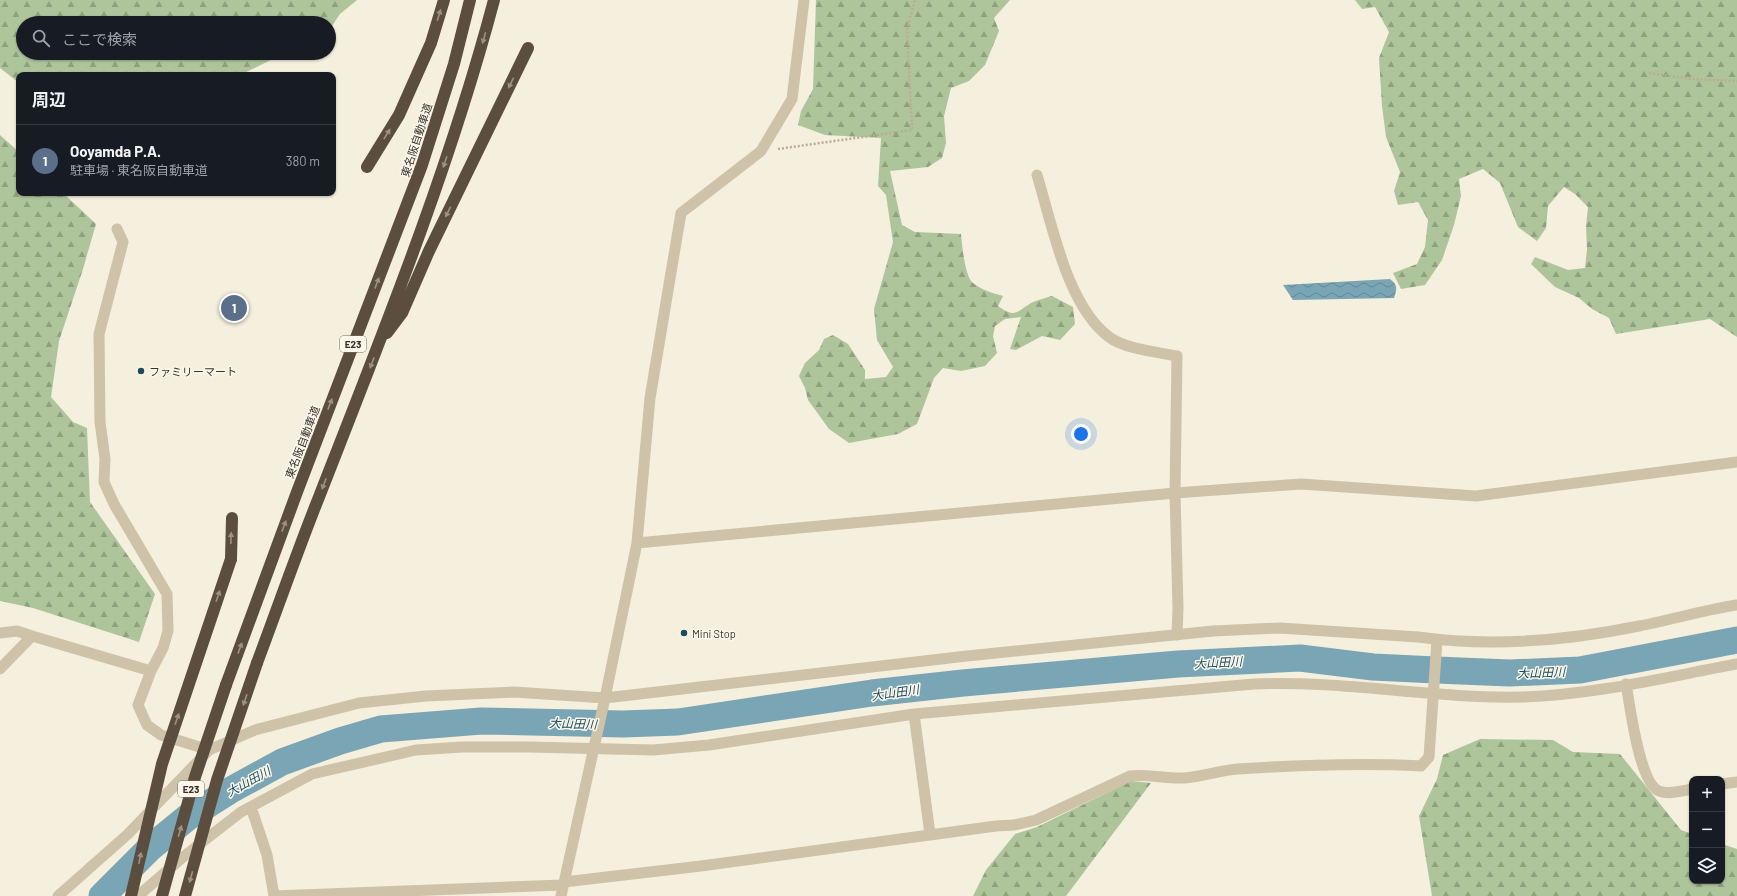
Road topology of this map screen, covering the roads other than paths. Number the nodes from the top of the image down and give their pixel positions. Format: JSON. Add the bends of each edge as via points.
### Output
{"nodes":[{"id":1,"x":444,"y":0,"type":"edge"},
{"id":2,"x":470,"y":0,"type":"edge"},
{"id":3,"x":494,"y":0,"type":"edge"},
{"id":4,"x":804,"y":0,"type":"edge"},
{"id":5,"x":528,"y":48,"type":"dead end"},
{"id":6,"x":367,"y":167,"type":"dead end"},
{"id":7,"x":1037,"y":175,"type":"dead end"},
{"id":8,"x":117,"y":229,"type":"dead end"},
{"id":9,"x":379,"y":343,"type":"junction"},
{"id":10,"x":1737,"y":462,"type":"edge"},
{"id":11,"x":1175,"y":493,"type":"junction"},
{"id":12,"x":232,"y":518,"type":"dead end"},
{"id":13,"x":637,"y":543,"type":"junction"},
{"id":14,"x":1737,"y":605,"type":"edge"},
{"id":15,"x":0,"y":633,"type":"edge"},
{"id":16,"x":1177,"y":635,"type":"junction"},
{"id":17,"x":32,"y":636,"type":"junction"},
{"id":18,"x":1438,"y":640,"type":"junction"},
{"id":19,"x":1737,"y":664,"type":"edge"},
{"id":20,"x":0,"y":669,"type":"edge"},
{"id":21,"x":151,"y":671,"type":"junction"},
{"id":22,"x":1626,"y":684,"type":"junction"},
{"id":23,"x":1434,"y":694,"type":"junction"},
{"id":24,"x":604,"y":700,"type":"junction"},
{"id":25,"x":914,"y":714,"type":"junction"},
{"id":26,"x":595,"y":746,"type":"junction"},
{"id":27,"x":209,"y":750,"type":"junction"},
{"id":28,"x":1737,"y":782,"type":"edge"},
{"id":29,"x":1725,"y":784,"type":"edge"},
{"id":30,"x":1689,"y":789,"type":"edge"},
{"id":31,"x":251,"y":807,"type":"junction"},
{"id":32,"x":930,"y":834,"type":"junction"},
{"id":33,"x":563,"y":888,"type":"edge"},
{"id":34,"x":58,"y":896,"type":"edge"},
{"id":35,"x":132,"y":896,"type":"edge"},
{"id":36,"x":138,"y":896,"type":"edge"},
{"id":37,"x":162,"y":896,"type":"edge"},
{"id":38,"x":185,"y":896,"type":"edge"}],
"edges":[{"from":6,"to":1,"type":"highway","one_way":true,"via":[[399,115],[431,44]]},
{"from":37,"to":2,"type":"highway","name":"東名阪自動車道","number":"E23","one_way":true,"bridge":true,"via":[[195,777],[226,685],[296,492],[422,164],[454,64]]},
{"from":3,"to":9,"type":"highway","number":"E23","one_way":true,"via":[[476,67],[442,172]]},
{"from":4,"to":13,"type":"street","via":[[792,99],[761,151],[681,213],[650,398]]},
{"from":5,"to":9,"type":"highway","one_way":true,"via":[[429,251],[402,313]]},
{"from":7,"to":11,"type":"street","via":[[1068,279],[1080,303],[1095,324],[1110,338],[1130,346],[1177,356]]},
{"from":8,"to":21,"type":"street","via":[[123,242],[99,334],[104,482],[114,504],[167,594],[168,631],[163,648]]},
{"from":9,"to":38,"type":"highway","number":"E23","one_way":true,"bridge":true,"via":[[257,663],[217,780]]},
{"from":10,"to":11,"type":"street","via":[[1476,496],[1301,484]]},
{"from":11,"to":13,"type":"street"},
{"from":11,"to":16,"type":"street"},
{"from":35,"to":12,"type":"highway","one_way":true,"bridge":true,"via":[[162,764],[231,559]]},
{"from":13,"to":24,"type":"street"},
{"from":14,"to":18,"type":"street","via":[[1637,627],[1559,640]]},
{"from":15,"to":17,"type":"street","via":[[18,631]]},
{"from":16,"to":18,"type":"street","via":[[1280,628]]},
{"from":16,"to":24,"type":"street","via":[[967,656]]},
{"from":17,"to":20,"type":"street"},
{"from":17,"to":21,"type":"street"},
{"from":18,"to":23,"type":"street"},
{"from":19,"to":22,"type":"street"},
{"from":21,"to":27,"type":"street","via":[[138,705],[147,725],[161,735]]},
{"from":22,"to":23,"type":"street","via":[[1555,695],[1521,697]]},
{"from":22,"to":30,"type":"street","via":[[1636,744],[1649,780],[1657,791],[1667,793]]},
{"from":23,"to":25,"type":"street","via":[[1290,682]]},
{"from":23,"to":32,"type":"street","via":[[1429,757],[1421,766],[1387,764],[1238,769],[1185,778],[1130,776],[1036,820],[1014,825]]},
{"from":24,"to":26,"type":"street"},
{"from":24,"to":27,"type":"street","via":[[514,692],[426,696],[359,703],[255,730]]},
{"from":25,"to":26,"type":"street","via":[[709,745],[653,750]]},
{"from":25,"to":32,"type":"street"},
{"from":26,"to":31,"type":"street","via":[[416,750],[312,774]]},
{"from":26,"to":33,"type":"street"},
{"from":27,"to":34,"type":"street","via":[[128,834]]},
{"from":28,"to":29,"type":"street"},
{"from":31,"to":33,"type":"street","via":[[267,855],[274,896]]},
{"from":31,"to":36,"type":"street","via":[[183,857]]},
{"from":32,"to":33,"type":"street"}]}
